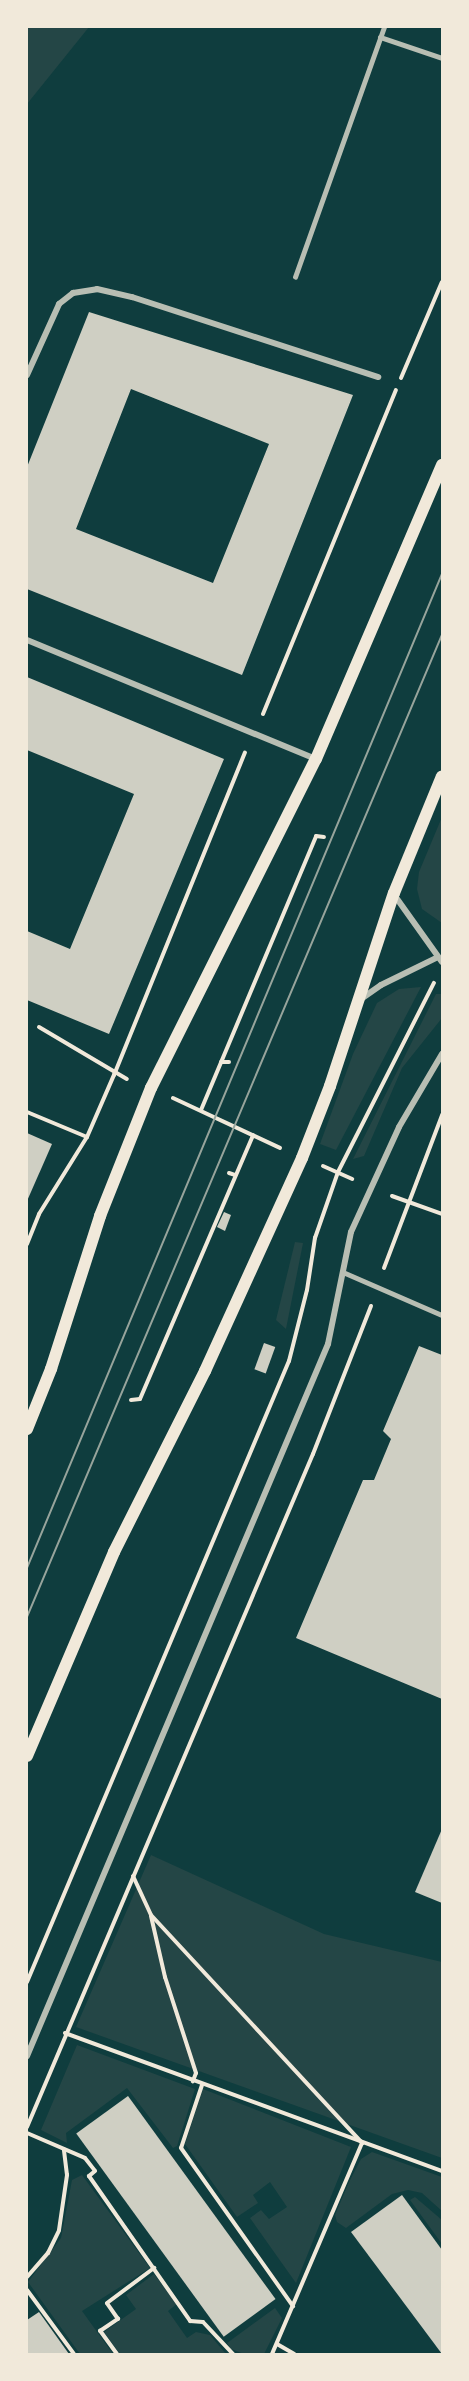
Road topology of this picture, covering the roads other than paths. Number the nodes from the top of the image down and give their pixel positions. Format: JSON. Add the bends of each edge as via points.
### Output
{"nodes":[{"id":1,"x":384,"y":27,"type":"edge"},
{"id":2,"x":380,"y":37,"type":"junction"},
{"id":3,"x":442,"y":58,"type":"edge"},
{"id":4,"x":295,"y":277,"type":"dead end"},
{"id":5,"x":27,"y":375,"type":"edge"},
{"id":6,"x":378,"y":377,"type":"dead end"},
{"id":7,"x":442,"y":465,"type":"edge"},
{"id":8,"x":27,"y":640,"type":"edge"},
{"id":9,"x":316,"y":759,"type":"junction"},
{"id":10,"x":442,"y":776,"type":"edge"},
{"id":11,"x":394,"y":893,"type":"junction"},
{"id":12,"x":439,"y":960,"type":"edge"},
{"id":13,"x":355,"y":1003,"type":"junction"},
{"id":14,"x":442,"y":1054,"type":"edge"},
{"id":15,"x":343,"y":1272,"type":"junction"},
{"id":16,"x":442,"y":1315,"type":"edge"},
{"id":17,"x":27,"y":1429,"type":"edge"},
{"id":18,"x":27,"y":1756,"type":"edge"},
{"id":19,"x":27,"y":2056,"type":"edge"}],
"edges":[{"from":1,"to":2,"type":"lane"},
{"from":2,"to":3,"type":"lane"},
{"from":2,"to":4,"type":"lane"},
{"from":5,"to":6,"type":"street","via":[[59,304],[73,293],[97,289]]},
{"from":7,"to":9,"type":"main road"},
{"from":8,"to":9,"type":"street"},
{"from":9,"to":17,"type":"main road","via":[[151,1088],[100,1216],[51,1369]]},
{"from":10,"to":11,"type":"main road"},
{"from":11,"to":12,"type":"street","via":[[398,905]]},
{"from":11,"to":13,"type":"main road"},
{"from":12,"to":13,"type":"street","via":[[381,984]]},
{"from":13,"to":18,"type":"main road","via":[[330,1086],[302,1158],[205,1371],[114,1552]]},
{"from":14,"to":15,"type":"street","via":[[399,1127],[351,1232]]},
{"from":15,"to":16,"type":"lane"},
{"from":15,"to":19,"type":"street","via":[[324,1355]]}]}
